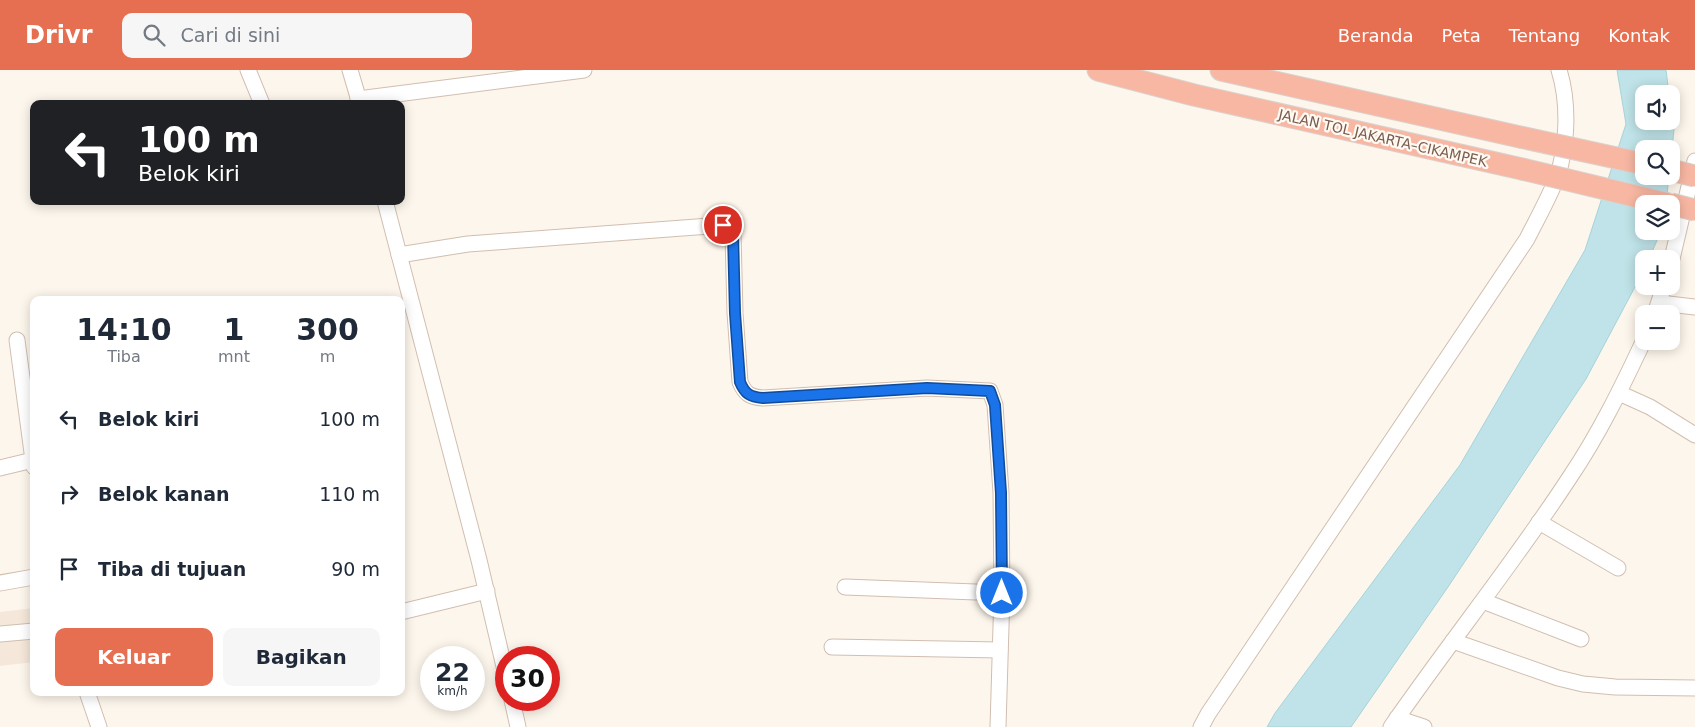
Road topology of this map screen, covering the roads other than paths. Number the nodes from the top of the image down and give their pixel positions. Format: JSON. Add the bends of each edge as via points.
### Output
{"nodes":[{"id":1,"x":248,"y":70,"type":"edge"},
{"id":2,"x":350,"y":70,"type":"edge"},
{"id":3,"x":584,"y":70,"type":"edge"},
{"id":4,"x":1098,"y":70,"type":"edge"},
{"id":5,"x":1221,"y":70,"type":"edge"},
{"id":6,"x":1559,"y":70,"type":"edge"},
{"id":7,"x":260,"y":100,"type":"edge"},
{"id":8,"x":358,"y":100,"type":"edge"},
{"id":9,"x":373,"y":100,"type":"edge"},
{"id":10,"x":1695,"y":160,"type":"edge"},
{"id":11,"x":1635,"y":162,"type":"edge"},
{"id":12,"x":1680,"y":172,"type":"edge"},
{"id":13,"x":1695,"y":176,"type":"edge"},
{"id":14,"x":1635,"y":196,"type":"edge"},
{"id":15,"x":386,"y":205,"type":"edge"},
{"id":16,"x":1680,"y":206,"type":"edge"},
{"id":17,"x":1695,"y":210,"type":"edge"},
{"id":18,"x":1674,"y":250,"type":"edge"},
{"id":19,"x":400,"y":255,"type":"junction"},
{"id":20,"x":1680,"y":307,"type":"edge"},
{"id":21,"x":1695,"y":307,"type":"edge"},
{"id":22,"x":17,"y":340,"type":"dead end"},
{"id":23,"x":1639,"y":350,"type":"edge"},
{"id":24,"x":1619,"y":393,"type":"junction"},
{"id":25,"x":1695,"y":435,"type":"edge"},
{"id":26,"x":30,"y":441,"type":"edge"},
{"id":27,"x":30,"y":464,"type":"edge"},
{"id":28,"x":0,"y":468,"type":"edge"},
{"id":29,"x":1539,"y":522,"type":"junction"},
{"id":30,"x":1618,"y":568,"type":"dead end"},
{"id":31,"x":30,"y":578,"type":"edge"},
{"id":32,"x":0,"y":583,"type":"edge"},
{"id":33,"x":845,"y":587,"type":"dead end"},
{"id":34,"x":487,"y":591,"type":"junction"},
{"id":35,"x":1002,"y":593,"type":"junction"},
{"id":36,"x":1483,"y":602,"type":"junction"},
{"id":37,"x":405,"y":611,"type":"edge"},
{"id":38,"x":30,"y":631,"type":"edge"},
{"id":39,"x":0,"y":634,"type":"edge"},
{"id":40,"x":1581,"y":639,"type":"dead end"},
{"id":41,"x":1453,"y":641,"type":"junction"},
{"id":42,"x":499,"y":646,"type":"edge"},
{"id":43,"x":832,"y":647,"type":"dead end"},
{"id":44,"x":1000,"y":650,"type":"junction"},
{"id":45,"x":1695,"y":688,"type":"edge"},
{"id":46,"x":88,"y":696,"type":"edge"},
{"id":47,"x":514,"y":711,"type":"edge"},
{"id":48,"x":1394,"y":722,"type":"edge"},
{"id":49,"x":100,"y":727,"type":"edge"},
{"id":50,"x":518,"y":727,"type":"edge"},
{"id":51,"x":998,"y":727,"type":"edge"},
{"id":52,"x":1201,"y":727,"type":"edge"},
{"id":53,"x":1424,"y":727,"type":"edge"}],
"edges":[{"from":1,"to":7,"type":"street"},
{"from":2,"to":8,"type":"street"},
{"from":3,"to":9,"type":"street"},
{"from":4,"to":14,"type":"highway","name":"JALAN TOL JAKARTA–CIKAMPEK","bridge":true},
{"from":5,"to":11,"type":"highway","bridge":true},
{"from":6,"to":52,"type":"street","via":[[1566,120],[1563,151],[1557,175],[1526,239]]},
{"from":10,"to":18,"type":"street"},
{"from":12,"to":13,"type":"highway","bridge":true},
{"from":15,"to":19,"type":"street"},
{"from":16,"to":17,"type":"highway","name":"JALAN TOL JAKARTA–CIKAMPEK","bridge":true},
{"from":19,"to":34,"type":"street"},
{"from":19,"to":35,"type":"street","via":[[468,244],[723,225],[733,234],[740,382],[751,398],[927,388],[990,391],[995,405],[1001,493]]},
{"from":20,"to":21,"type":"street"},
{"from":22,"to":26,"type":"street"},
{"from":23,"to":24,"type":"street"},
{"from":24,"to":25,"type":"street","via":[[1650,407]]},
{"from":24,"to":29,"type":"street","via":[[1584,455]]},
{"from":27,"to":28,"type":"street"},
{"from":29,"to":30,"type":"street"},
{"from":29,"to":36,"type":"street"},
{"from":31,"to":32,"type":"street"},
{"from":33,"to":35,"type":"street"},
{"from":34,"to":37,"type":"street"},
{"from":34,"to":42,"type":"street"},
{"from":35,"to":44,"type":"street"},
{"from":36,"to":40,"type":"street"},
{"from":36,"to":41,"type":"street"},
{"from":38,"to":39,"type":"street"},
{"from":41,"to":45,"type":"street","via":[[1583,684]]},
{"from":41,"to":48,"type":"street"},
{"from":43,"to":44,"type":"street"},
{"from":44,"to":51,"type":"street"},
{"from":46,"to":49,"type":"street"},
{"from":47,"to":50,"type":"street"},
{"from":48,"to":53,"type":"street"}]}
